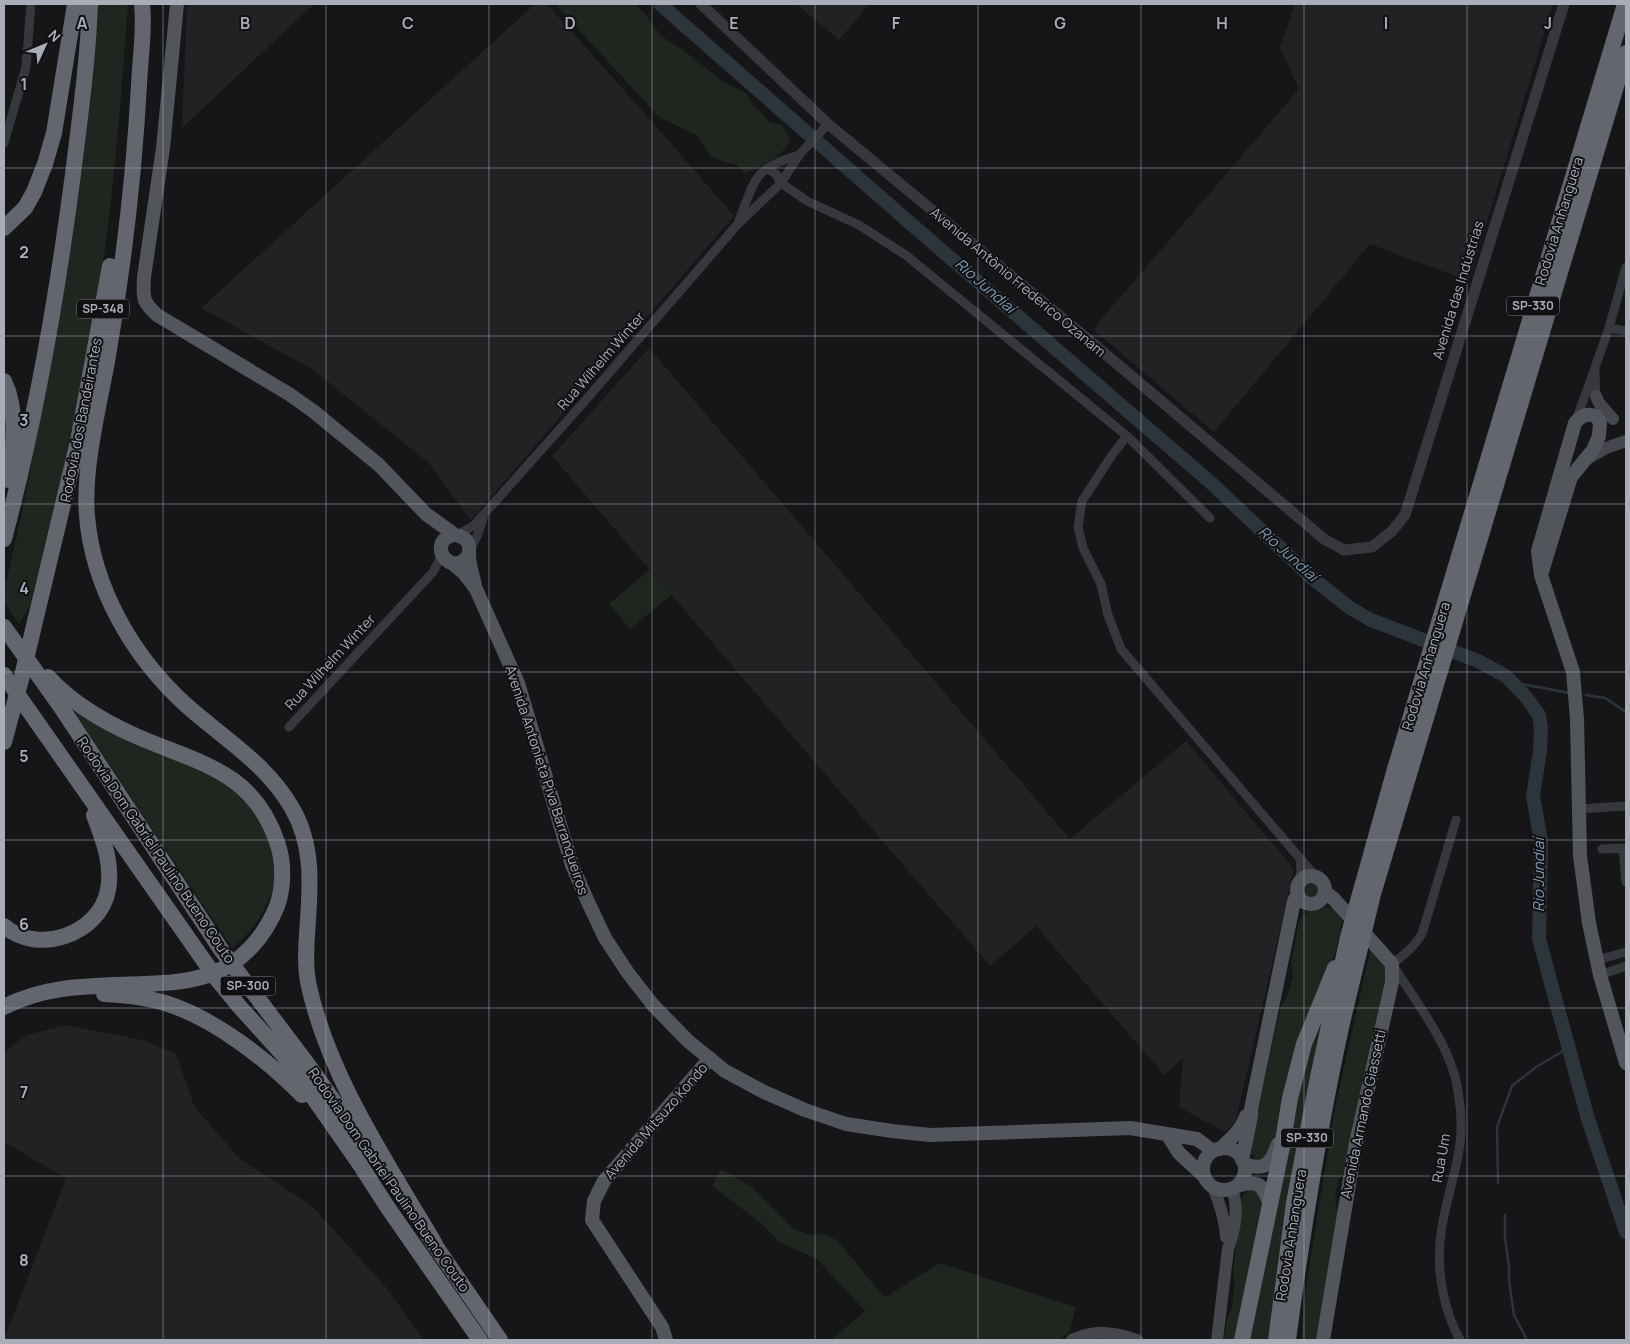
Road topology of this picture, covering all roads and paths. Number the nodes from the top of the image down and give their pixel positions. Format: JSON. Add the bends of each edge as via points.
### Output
{"nodes":[{"id":1,"x":31,"y":4,"type":"edge"},
{"id":2,"x":75,"y":4,"type":"edge"},
{"id":3,"x":90,"y":4,"type":"edge"},
{"id":4,"x":138,"y":4,"type":"edge"},
{"id":5,"x":142,"y":4,"type":"edge"},
{"id":6,"x":177,"y":4,"type":"edge"},
{"id":7,"x":701,"y":4,"type":"edge"},
{"id":8,"x":1564,"y":4,"type":"edge"},
{"id":9,"x":1625,"y":4,"type":"edge"},
{"id":10,"x":1626,"y":53,"type":"edge"},
{"id":11,"x":824,"y":127,"type":"junction"},
{"id":12,"x":4,"y":143,"type":"edge"},
{"id":13,"x":801,"y":153,"type":"junction"},
{"id":14,"x":768,"y":169,"type":"junction"},
{"id":15,"x":754,"y":182,"type":"junction"},
{"id":16,"x":781,"y":183,"type":"junction"},
{"id":17,"x":768,"y":195,"type":"junction"},
{"id":18,"x":16,"y":217,"type":"junction"},
{"id":19,"x":737,"y":225,"type":"junction"},
{"id":20,"x":4,"y":228,"type":"edge"},
{"id":21,"x":4,"y":234,"type":"edge"},
{"id":22,"x":1626,"y":267,"type":"edge"},
{"id":23,"x":1622,"y":300,"type":"edge"},
{"id":24,"x":1609,"y":328,"type":"junction"},
{"id":25,"x":1626,"y":331,"type":"edge"},
{"id":26,"x":1595,"y":365,"type":"junction"},
{"id":27,"x":4,"y":381,"type":"edge"},
{"id":28,"x":1596,"y":396,"type":"joint"},
{"id":29,"x":1603,"y":418,"type":"junction"},
{"id":30,"x":1626,"y":419,"type":"edge"},
{"id":31,"x":1575,"y":423,"type":"junction"},
{"id":32,"x":1127,"y":436,"type":"junction"},
{"id":33,"x":1626,"y":441,"type":"edge"},
{"id":34,"x":1568,"y":448,"type":"junction"},
{"id":35,"x":1583,"y":461,"type":"junction"},
{"id":36,"x":1557,"y":503,"type":"junction"},
{"id":37,"x":485,"y":513,"type":"junction"},
{"id":38,"x":426,"y":514,"type":"junction"},
{"id":39,"x":1210,"y":518,"type":"dead end"},
{"id":40,"x":456,"y":535,"type":"junction"},
{"id":41,"x":4,"y":538,"type":"edge"},
{"id":42,"x":1344,"y":550,"type":"joint"},
{"id":43,"x":469,"y":552,"type":"junction"},
{"id":44,"x":447,"y":558,"type":"junction"},
{"id":45,"x":476,"y":589,"type":"junction"},
{"id":46,"x":1450,"y":612,"type":"junction"},
{"id":47,"x":6,"y":630,"type":"edge"},
{"id":48,"x":4,"y":675,"type":"edge"},
{"id":49,"x":289,"y":727,"type":"dead end"},
{"id":50,"x":4,"y":740,"type":"edge"},
{"id":51,"x":88,"y":796,"type":"junction"},
{"id":52,"x":1626,"y":806,"type":"edge"},
{"id":53,"x":1578,"y":809,"type":"junction"},
{"id":54,"x":1456,"y":820,"type":"dead end"},
{"id":55,"x":1625,"y":848,"type":"edge"},
{"id":56,"x":1602,"y":849,"type":"dead end"},
{"id":57,"x":1300,"y":858,"type":"junction"},
{"id":58,"x":1316,"y":877,"type":"junction"},
{"id":59,"x":1626,"y":882,"type":"edge"},
{"id":60,"x":1299,"y":889,"type":"junction"},
{"id":61,"x":1367,"y":891,"type":"junction"},
{"id":62,"x":1317,"y":899,"type":"junction"},
{"id":63,"x":4,"y":926,"type":"edge"},
{"id":64,"x":1289,"y":927,"type":"junction"},
{"id":65,"x":1348,"y":937,"type":"junction"},
{"id":66,"x":1626,"y":952,"type":"edge"},
{"id":67,"x":1597,"y":960,"type":"junction"},
{"id":68,"x":1392,"y":964,"type":"junction"},
{"id":69,"x":1626,"y":966,"type":"edge"},
{"id":70,"x":1600,"y":975,"type":"junction"},
{"id":71,"x":10,"y":1004,"type":"edge"},
{"id":72,"x":710,"y":1058,"type":"junction"},
{"id":73,"x":1626,"y":1063,"type":"edge"},
{"id":74,"x":1251,"y":1109,"type":"junction"},
{"id":75,"x":1283,"y":1129,"type":"junction"},
{"id":76,"x":1167,"y":1134,"type":"junction"},
{"id":77,"x":1216,"y":1150,"type":"junction"},
{"id":78,"x":1244,"y":1162,"type":"junction"},
{"id":79,"x":361,"y":1166,"type":"junction"},
{"id":80,"x":1204,"y":1176,"type":"junction"},
{"id":81,"x":1212,"y":1187,"type":"junction"},
{"id":82,"x":1235,"y":1187,"type":"junction"},
{"id":83,"x":1270,"y":1205,"type":"junction"},
{"id":84,"x":1301,"y":1243,"type":"junction"},
{"id":85,"x":435,"y":1244,"type":"junction"},
{"id":86,"x":1228,"y":1249,"type":"junction"},
{"id":87,"x":480,"y":1340,"type":"edge"},
{"id":88,"x":500,"y":1340,"type":"edge"},
{"id":89,"x":666,"y":1340,"type":"edge"},
{"id":90,"x":1072,"y":1340,"type":"edge"},
{"id":91,"x":1136,"y":1340,"type":"edge"},
{"id":92,"x":1217,"y":1340,"type":"edge"},
{"id":93,"x":1242,"y":1340,"type":"edge"},
{"id":94,"x":1276,"y":1340,"type":"edge"},
{"id":95,"x":1288,"y":1340,"type":"edge"},
{"id":96,"x":1298,"y":1340,"type":"edge"},
{"id":97,"x":1323,"y":1340,"type":"edge"},
{"id":98,"x":1460,"y":1340,"type":"edge"}],
"edges":[{"from":1,"to":12,"type":"street","via":[[26,67]]},
{"from":2,"to":18,"type":"highway","via":[[54,133],[34,192]]},
{"from":3,"to":41,"type":"highway","via":[[63,250],[31,430]]},
{"from":4,"to":50,"type":"highway","name":"Rodovia dos Bandeirantes","number":"SP-348","via":[[112,256],[78,442]]},
{"from":5,"to":85,"type":"highway","via":[[132,184],[87,480],[86,516],[97,568],[128,637],[146,662],[187,706],[264,772],[299,821],[308,849],[310,878],[306,956],[318,1020],[371,1134]]},
{"from":6,"to":38,"type":"main road","via":[[163,148],[144,277],[146,304],[158,316],[313,411],[379,465]]},
{"from":7,"to":11,"type":"street","name":"Avenida Antônio Frederico Ozanam"},
{"from":8,"to":42,"type":"street","name":"Avenida das Indústrias","via":[[1405,515],[1372,547]]},
{"from":9,"to":46,"type":"highway","name":"Rodovia Anhanguera","number":"SP-330"},
{"from":10,"to":46,"type":"highway","name":"Rodovia Anhanguera","number":"SP-330"},
{"from":11,"to":13,"type":"street"},
{"from":11,"to":42,"type":"street","name":"Avenida Antônio Frederico Ozanam","via":[[1073,327],[1324,539]]},
{"from":13,"to":14,"type":"street"},
{"from":13,"to":16,"type":"street"},
{"from":14,"to":15,"type":"street"},
{"from":14,"to":16,"type":"street"},
{"from":15,"to":17,"type":"street","via":[[763,194]]},
{"from":15,"to":19,"type":"street"},
{"from":16,"to":17,"type":"street"},
{"from":16,"to":32,"type":"street","via":[[807,200],[859,225],[907,256]]},
{"from":17,"to":19,"type":"street"},
{"from":18,"to":20,"type":"highway"},
{"from":18,"to":21,"type":"highway"},
{"from":19,"to":37,"type":"street","name":"Rua Wilhelm Winter"},
{"from":22,"to":23,"type":"street"},
{"from":23,"to":24,"type":"street"},
{"from":24,"to":25,"type":"street"},
{"from":24,"to":26,"type":"street"},
{"from":26,"to":28,"type":"street"},
{"from":26,"to":31,"type":"street"},
{"from":27,"to":41,"type":"highway","via":[[11,406],[12,433]]},
{"from":28,"to":29,"type":"main road"},
{"from":29,"to":30,"type":"main road"},
{"from":29,"to":31,"type":"main road","via":[[1586,414]]},
{"from":29,"to":35,"type":"main road","via":[[1599,436]]},
{"from":31,"to":34,"type":"main road"},
{"from":32,"to":39,"type":"street"},
{"from":32,"to":57,"type":"street","via":[[1082,501],[1078,527],[1083,548],[1101,584],[1121,649]]},
{"from":33,"to":35,"type":"main road"},
{"from":34,"to":35,"type":"main road"},
{"from":34,"to":36,"type":"main road"},
{"from":35,"to":36,"type":"main road"},
{"from":36,"to":53,"type":"main road","via":[[1542,575],[1573,672]]},
{"from":37,"to":40,"type":"street","name":"Rua Wilhelm Winter","via":[[473,526]]},
{"from":37,"to":43,"type":"street","name":"Rua Wilhelm Winter"},
{"from":38,"to":40,"type":"main road"},
{"from":38,"to":44,"type":"main road"},
{"from":40,"to":43,"type":"main road","via":[[466,540]]},
{"from":40,"to":44,"type":"main road","via":[[446,539],[441,547]]},
{"from":43,"to":44,"type":"main road","via":[[462,562]]},
{"from":43,"to":45,"type":"main road"},
{"from":44,"to":45,"type":"main road"},
{"from":44,"to":49,"type":"street","name":"Rua Wilhelm Winter"},
{"from":45,"to":72,"type":"main road","name":"Avenida Antonieta Piva Barranqueiros","via":[[518,683],[572,865],[592,911],[624,966],[648,998],[688,1041]]},
{"from":46,"to":61,"type":"highway","name":"Rodovia Anhanguera","number":"SP-330"},
{"from":47,"to":71,"type":"highway","via":[[52,681],[75,701],[119,728],[207,764],[247,792],[272,826],[282,871],[281,888],[272,918],[247,952],[224,968],[177,982],[84,986],[39,993]]},
{"from":47,"to":85,"type":"highway","name":"Rodovia Dom Gabriel Paulino Bueno Couto","number":"SP-300","via":[[67,716],[222,952],[310,1066]]},
{"from":48,"to":51,"type":"highway","name":"Rodovia Dom Gabriel Paulino Bueno Couto","number":"SP-300"},
{"from":51,"to":63,"type":"highway","via":[[109,864],[108,892],[98,912],[78,930],[53,939],[31,939]]},
{"from":51,"to":79,"type":"highway","name":"Rodovia Dom Gabriel Paulino Bueno Couto","number":"SP-300","via":[[216,978],[285,1057]]},
{"from":52,"to":53,"type":"street"},
{"from":53,"to":67,"type":"main road","via":[[1580,856]]},
{"from":54,"to":68,"type":"street","via":[[1422,934],[1408,952]]},
{"from":55,"to":56,"type":"street"},
{"from":55,"to":59,"type":"street"},
{"from":57,"to":58,"type":"street"},
{"from":57,"to":60,"type":"street"},
{"from":58,"to":60,"type":"main road","via":[[1306,877]]},
{"from":58,"to":62,"type":"main road","via":[[1324,885]]},
{"from":60,"to":62,"type":"main road","via":[[1300,899]]},
{"from":60,"to":64,"type":"main road"},
{"from":61,"to":65,"type":"highway","name":"Rodovia Anhanguera","number":"SP-330"},
{"from":61,"to":84,"type":"highway","name":"Rodovia Anhanguera","number":"SP-330","via":[[1355,970],[1327,1098]]},
{"from":62,"to":64,"type":"main road"},
{"from":62,"to":68,"type":"main road","via":[[1340,907]]},
{"from":64,"to":74,"type":"main road"},
{"from":65,"to":75,"type":"highway","via":[[1304,1044]]},
{"from":65,"to":94,"type":"highway","name":"Rodovia Anhanguera","number":"SP-330","via":[[1294,1203]]},
{"from":66,"to":67,"type":"street"},
{"from":67,"to":70,"type":"main road"},
{"from":68,"to":97,"type":"main road","name":"Avenida Armando Giassetti","via":[[1392,982],[1356,1142]]},
{"from":68,"to":98,"type":"street","name":"Rua Um","via":[[1446,1050],[1458,1090],[1460,1145],[1440,1234],[1440,1271],[1444,1302]]},
{"from":69,"to":70,"type":"street"},
{"from":70,"to":73,"type":"main road"},
{"from":71,"to":79,"type":"highway","via":[[88,993],[165,1003],[191,1014],[238,1042],[286,1079],[307,1100],[340,1146]]},
{"from":72,"to":76,"type":"main road","name":"Avenida Antonieta Piva Barranqueiros","via":[[764,1092],[846,1124],[930,1135],[1130,1128]]},
{"from":72,"to":89,"type":"main road","name":"Avenida Mitsuzo Kondo","via":[[604,1181],[594,1201],[592,1220],[662,1327]]},
{"from":74,"to":77,"type":"main road","via":[[1236,1134]]},
{"from":74,"to":78,"type":"main road"},
{"from":75,"to":78,"type":"main road","via":[[1268,1164],[1259,1169]]},
{"from":75,"to":83,"type":"highway"},
{"from":76,"to":77,"type":"main road","name":"Avenida Antonieta Piva Barranqueiros","via":[[1197,1139]]},
{"from":76,"to":80,"type":"main road","via":[[1179,1152]]},
{"from":77,"to":78,"type":"main road","via":[[1233,1151]]},
{"from":77,"to":80,"type":"main road","via":[[1204,1162]]},
{"from":78,"to":82,"type":"main road","via":[[1244,1174]]},
{"from":79,"to":87,"type":"highway","name":"Rodovia Dom Gabriel Paulino Bueno Couto","number":"SP-300"},
{"from":80,"to":81,"type":"main road"},
{"from":81,"to":82,"type":"main road","via":[[1226,1190]]},
{"from":81,"to":86,"type":"main road","via":[[1225,1222]]},
{"from":82,"to":83,"type":"main road","via":[[1246,1183],[1259,1185],[1265,1190]]},
{"from":82,"to":86,"type":"main road","via":[[1232,1238]]},
{"from":83,"to":93,"type":"highway"},
{"from":84,"to":95,"type":"highway","name":"Rodovia Anhanguera","number":"SP-330"},
{"from":84,"to":96,"type":"highway"},
{"from":85,"to":88,"type":"highway","name":"Rodovia Dom Gabriel Paulino Bueno Couto","number":"SP-300"},
{"from":86,"to":92,"type":"main road"},
{"from":90,"to":91,"type":"main road","via":[[1106,1332]]}]}
